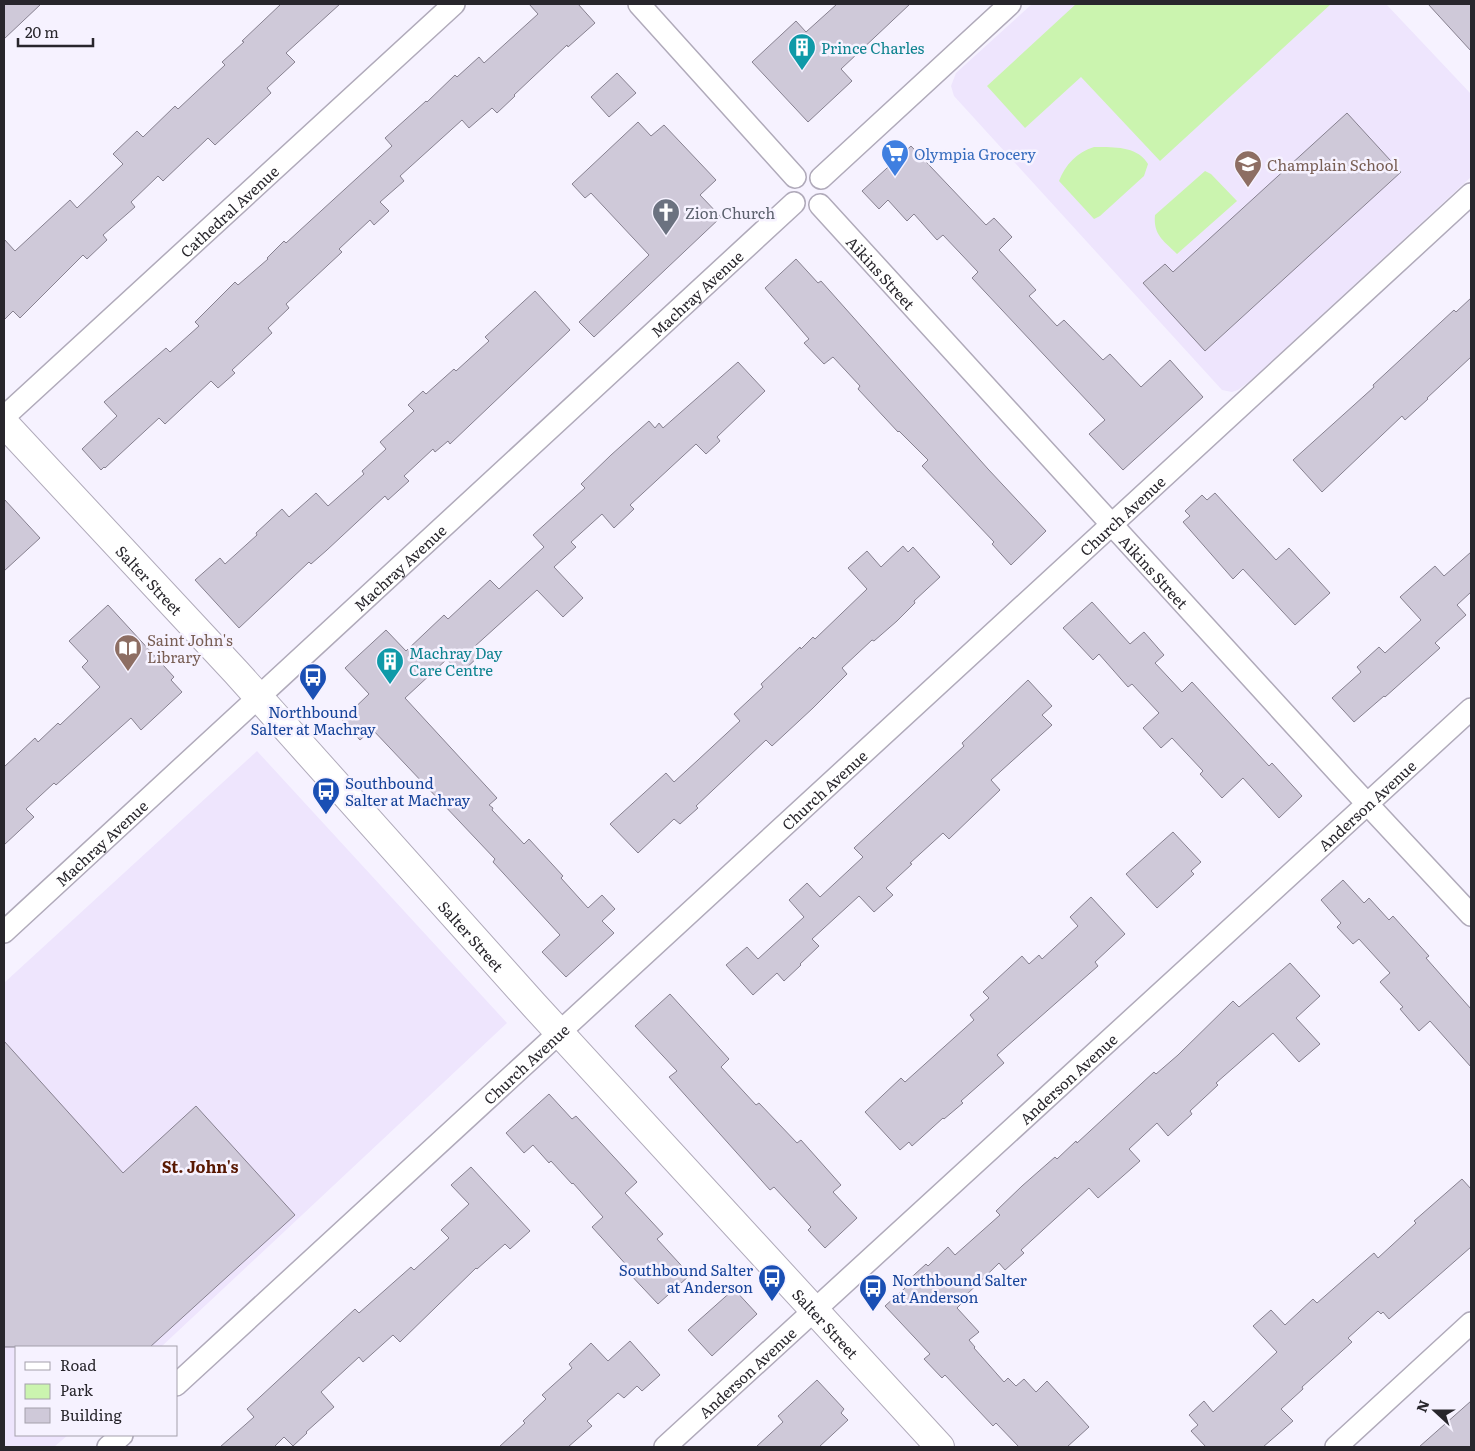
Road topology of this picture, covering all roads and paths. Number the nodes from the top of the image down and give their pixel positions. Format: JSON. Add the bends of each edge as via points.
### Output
{"nodes":[{"id":1,"x":454,"y":4,"type":"edge"},
{"id":2,"x":639,"y":4,"type":"edge"},
{"id":3,"x":1010,"y":4,"type":"edge"},
{"id":4,"x":795,"y":177,"type":"junction"},
{"id":5,"x":822,"y":178,"type":"junction"},
{"id":6,"x":1471,"y":194,"type":"edge"},
{"id":7,"x":794,"y":204,"type":"junction"},
{"id":8,"x":820,"y":205,"type":"junction"},
{"id":9,"x":4,"y":417,"type":"edge"},
{"id":10,"x":4,"y":423,"type":"edge"},
{"id":11,"x":1113,"y":524,"type":"junction"},
{"id":12,"x":258,"y":697,"type":"junction"},
{"id":13,"x":1471,"y":710,"type":"edge"},
{"id":14,"x":1367,"y":804,"type":"junction"},
{"id":15,"x":1471,"y":915,"type":"edge"},
{"id":16,"x":4,"y":932,"type":"edge"},
{"id":17,"x":560,"y":1032,"type":"junction"},
{"id":18,"x":814,"y":1311,"type":"junction"},
{"id":19,"x":1471,"y":1324,"type":"edge"},
{"id":20,"x":178,"y":1383,"type":"edge"},
{"id":21,"x":121,"y":1436,"type":"edge"},
{"id":22,"x":108,"y":1447,"type":"edge"},
{"id":23,"x":665,"y":1447,"type":"edge"},
{"id":24,"x":940,"y":1447,"type":"edge"},
{"id":25,"x":1336,"y":1447,"type":"edge"}],
"edges":[{"from":1,"to":9,"type":"street","name":"Cathedral Avenue"},
{"from":2,"to":4,"type":"street"},
{"from":3,"to":5,"type":"street"},
{"from":4,"to":5,"type":"street","via":[[806,172]]},
{"from":4,"to":7,"type":"street","via":[[789,192]]},
{"from":5,"to":8,"type":"street","via":[[826,190]]},
{"from":6,"to":11,"type":"street","name":"Church Avenue"},
{"from":7,"to":8,"type":"street","via":[[805,210]]},
{"from":7,"to":12,"type":"street","name":"Machray Avenue"},
{"from":8,"to":11,"type":"street","name":"Aikins Street"},
{"from":10,"to":12,"type":"main road","name":"Salter Street"},
{"from":11,"to":14,"type":"street","name":"Aikins Street"},
{"from":11,"to":17,"type":"street","name":"Church Avenue"},
{"from":12,"to":16,"type":"street","name":"Machray Avenue"},
{"from":12,"to":17,"type":"main road","name":"Salter Street"},
{"from":13,"to":14,"type":"street","name":"Anderson Avenue"},
{"from":14,"to":15,"type":"street","name":"Aikins Street"},
{"from":14,"to":18,"type":"street","name":"Anderson Avenue"},
{"from":17,"to":18,"type":"main road","name":"Salter Street"},
{"from":17,"to":20,"type":"street","name":"Church Avenue"},
{"from":18,"to":23,"type":"street","name":"Anderson Avenue"},
{"from":18,"to":24,"type":"main road","name":"Salter Street"},
{"from":19,"to":25,"type":"street"},
{"from":21,"to":22,"type":"street"}]}
